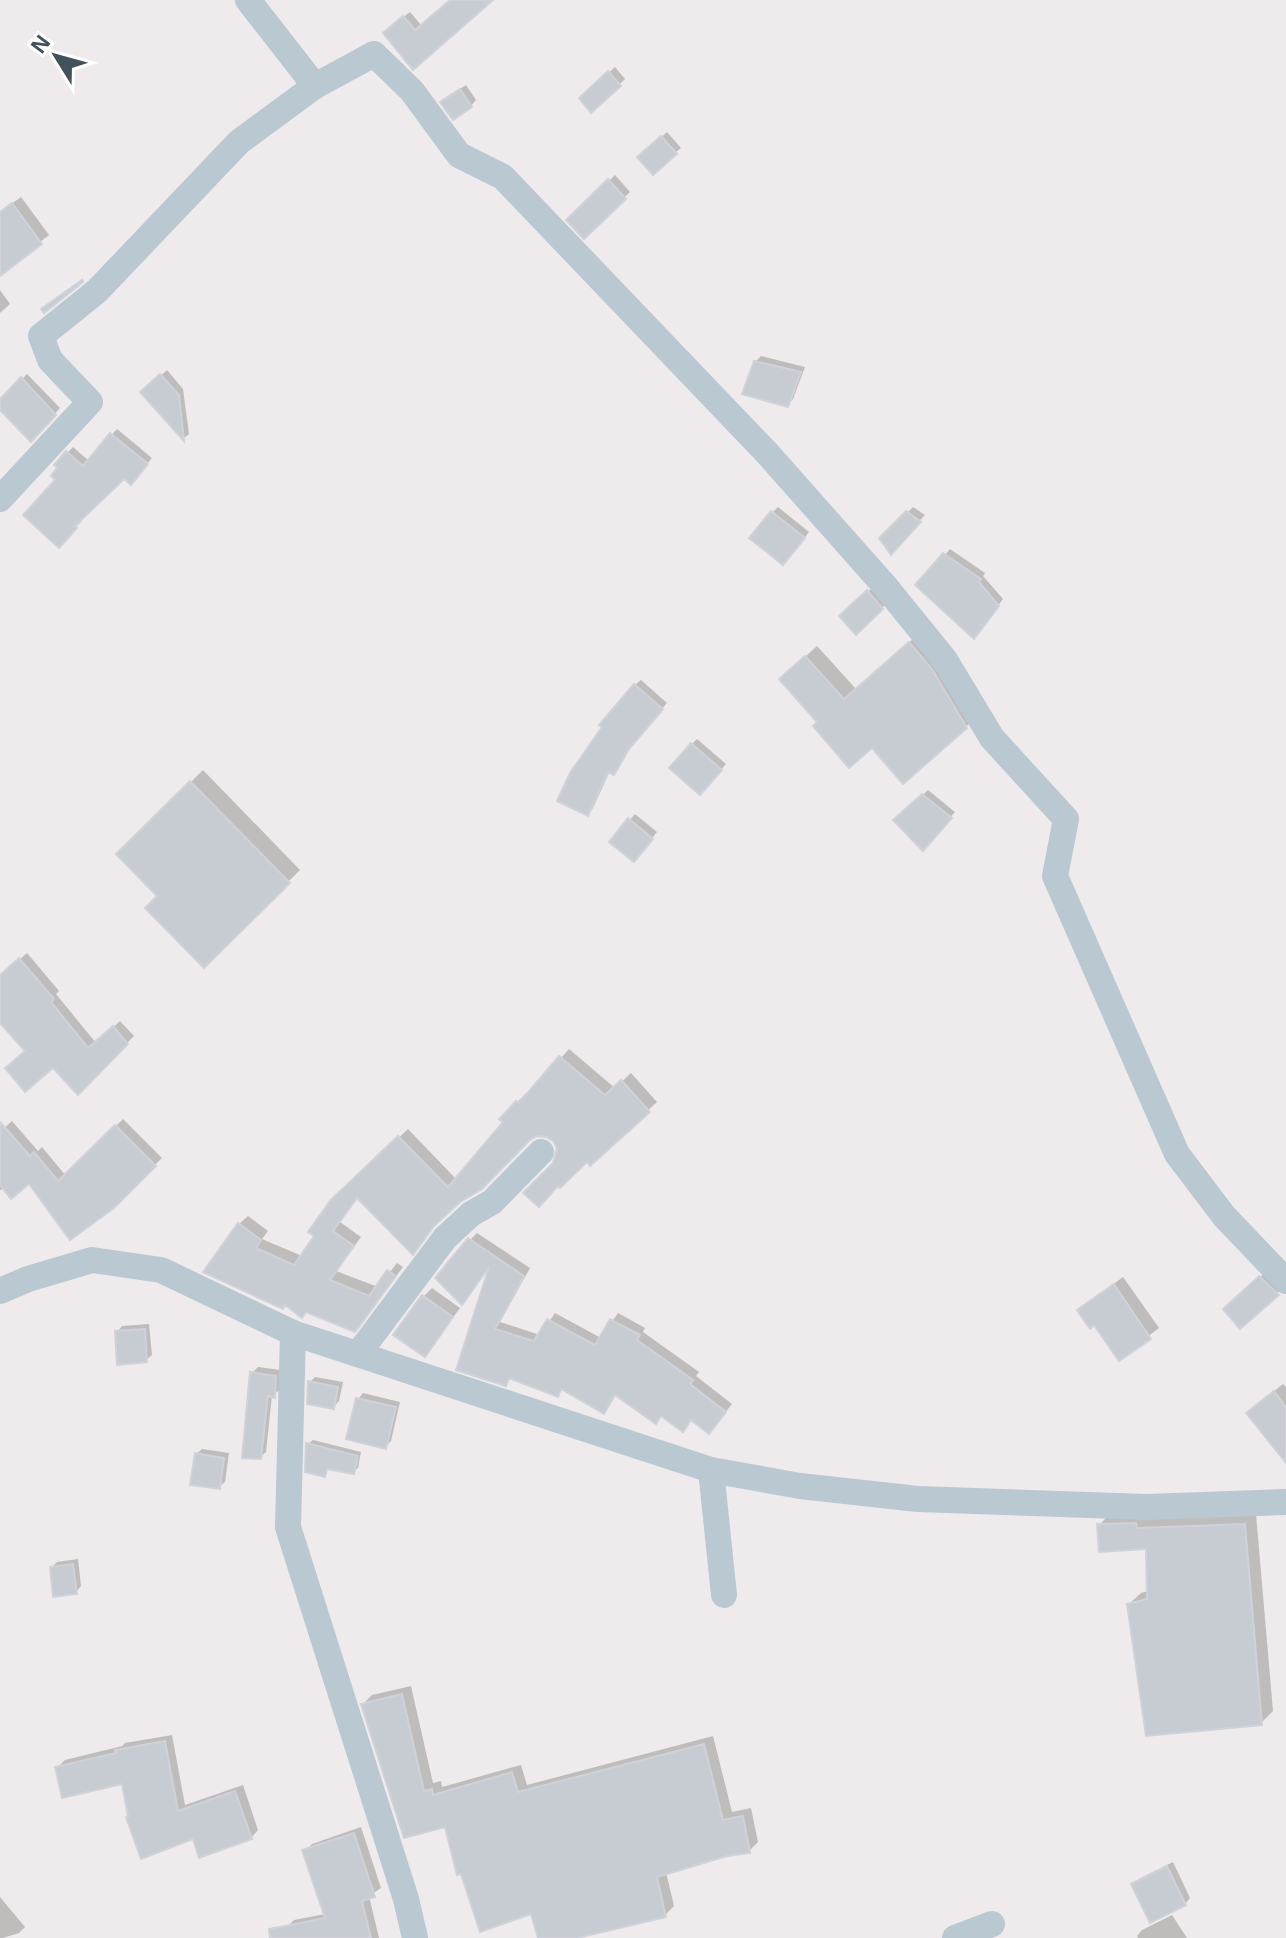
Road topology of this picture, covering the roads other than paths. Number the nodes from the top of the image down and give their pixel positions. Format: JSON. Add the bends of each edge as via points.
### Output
{"nodes":[{"id":1,"x":248,"y":0,"type":"edge"},
{"id":2,"x":315,"y":86,"type":"junction"},
{"id":3,"x":0,"y":499,"type":"edge"},
{"id":4,"x":541,"y":1152,"type":"dead end"},
{"id":5,"x":1286,"y":1281,"type":"edge"},
{"id":6,"x":0,"y":1291,"type":"edge"},
{"id":7,"x":293,"y":1333,"type":"junction"},
{"id":8,"x":358,"y":1354,"type":"junction"},
{"id":9,"x":711,"y":1470,"type":"junction"},
{"id":10,"x":1286,"y":1502,"type":"edge"},
{"id":11,"x":724,"y":1595,"type":"dead end"},
{"id":12,"x":992,"y":1924,"type":"dead end"},
{"id":13,"x":415,"y":1938,"type":"edge"},
{"id":14,"x":955,"y":1938,"type":"edge"}],
"edges":[{"from":1,"to":2,"type":"street"},
{"from":2,"to":3,"type":"street","via":[[239,142],[97,291],[41,336],[50,360],[90,402]]},
{"from":2,"to":5,"type":"street","via":[[374,54],[412,91],[459,155],[503,177],[767,453],[885,586],[945,660],[992,738],[1066,819],[1055,876],[1177,1154],[1224,1216]]},
{"from":4,"to":8,"type":"street","via":[[492,1202],[445,1238]]},
{"from":6,"to":7,"type":"street","via":[[92,1260],[161,1270]]},
{"from":7,"to":8,"type":"street"},
{"from":7,"to":13,"type":"street","via":[[288,1527]]},
{"from":8,"to":9,"type":"street"},
{"from":9,"to":10,"type":"street","via":[[918,1499],[1147,1507]]},
{"from":9,"to":11,"type":"street"},
{"from":12,"to":14,"type":"street"}]}
